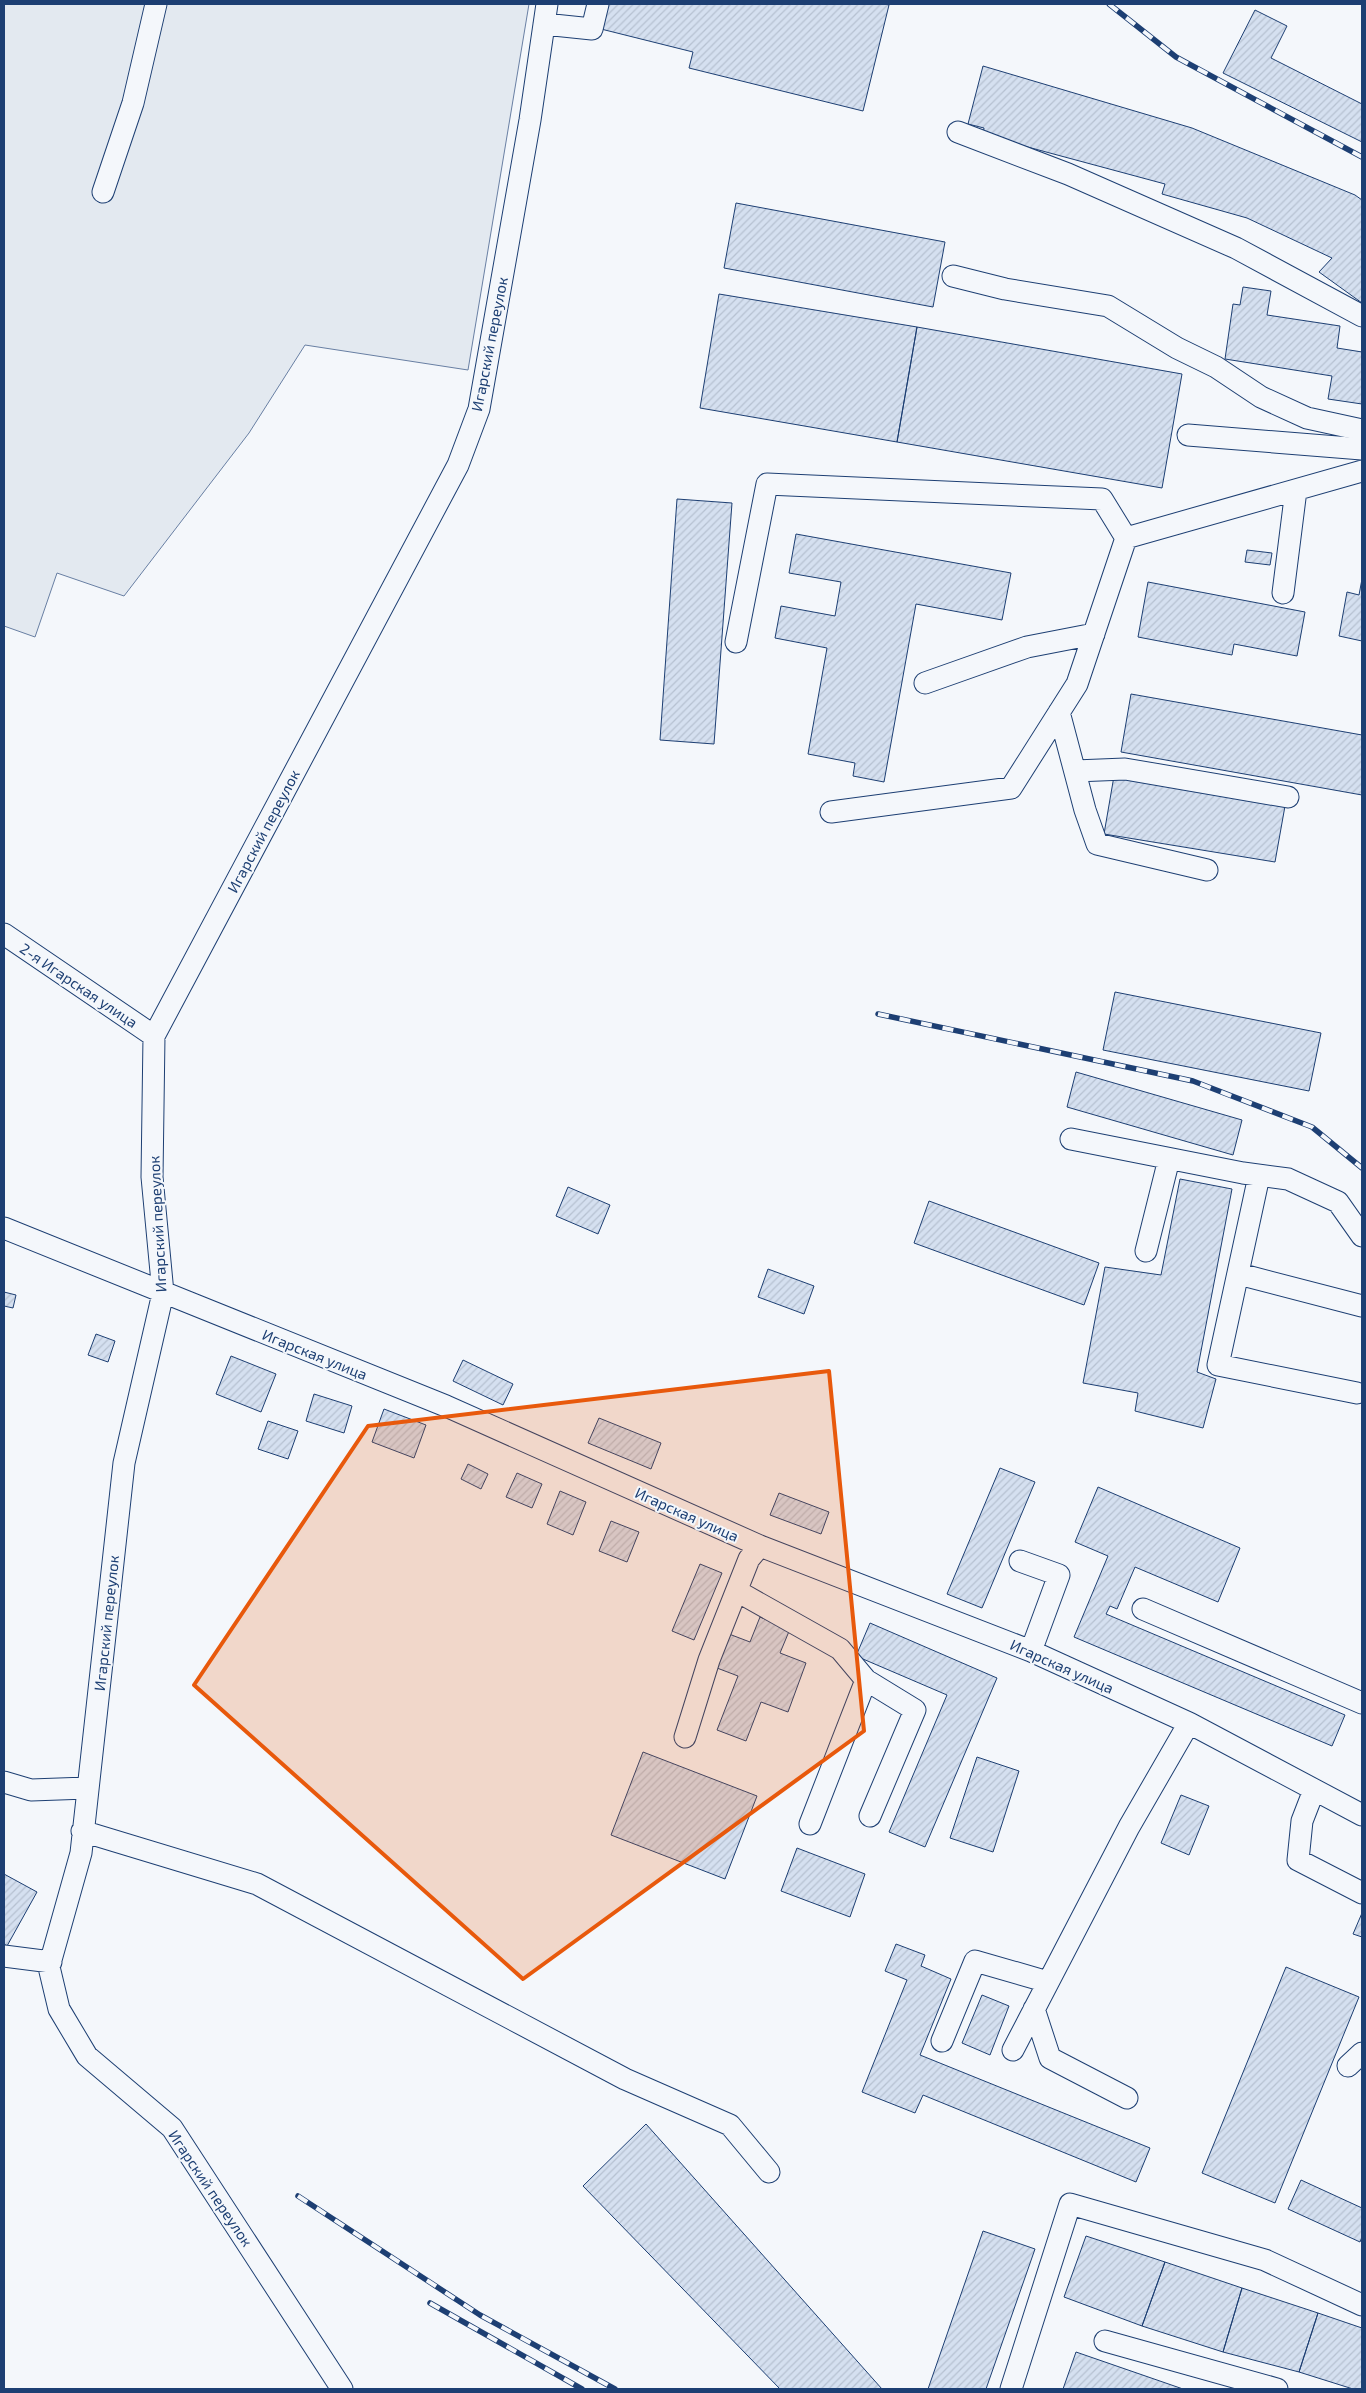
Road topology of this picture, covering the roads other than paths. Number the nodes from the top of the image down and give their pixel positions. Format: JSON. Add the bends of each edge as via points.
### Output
{"nodes":[{"id":1,"x":156,"y":4,"type":"edge"},
{"id":2,"x":598,"y":4,"type":"edge"},
{"id":3,"x":546,"y":14,"type":"edge"},
{"id":4,"x":958,"y":132,"type":"dead end"},
{"id":5,"x":103,"y":192,"type":"dead end"},
{"id":6,"x":953,"y":276,"type":"dead end"},
{"id":7,"x":1362,"y":316,"type":"edge"},
{"id":8,"x":1362,"y":430,"type":"edge"},
{"id":9,"x":1188,"y":435,"type":"dead end"},
{"id":10,"x":1362,"y":449,"type":"edge"},
{"id":11,"x":1362,"y":471,"type":"edge"},
{"id":12,"x":1296,"y":490,"type":"junction"},
{"id":13,"x":1126,"y":538,"type":"junction"},
{"id":14,"x":1283,"y":593,"type":"dead end"},
{"id":15,"x":1094,"y":634,"type":"junction"},
{"id":16,"x":736,"y":642,"type":"dead end"},
{"id":17,"x":926,"y":683,"type":"dead end"},
{"id":18,"x":1059,"y":712,"type":"junction"},
{"id":19,"x":1074,"y":771,"type":"junction"},
{"id":20,"x":1288,"y":797,"type":"dead end"},
{"id":21,"x":831,"y":812,"type":"dead end"},
{"id":22,"x":1207,"y":870,"type":"dead end"},
{"id":23,"x":4,"y":934,"type":"edge"},
{"id":24,"x":154,"y":1036,"type":"junction"},
{"id":25,"x":1071,"y":1139,"type":"dead end"},
{"id":26,"x":1169,"y":1159,"type":"junction"},
{"id":27,"x":1259,"y":1176,"type":"junction"},
{"id":28,"x":4,"y":1228,"type":"edge"},
{"id":29,"x":1362,"y":1236,"type":"edge"},
{"id":30,"x":1146,"y":1251,"type":"dead end"},
{"id":31,"x":1239,"y":1274,"type":"junction"},
{"id":32,"x":163,"y":1293,"type":"junction"},
{"id":33,"x":1362,"y":1306,"type":"edge"},
{"id":34,"x":1357,"y":1393,"type":"dead end"},
{"id":35,"x":760,"y":1546,"type":"junction"},
{"id":36,"x":1020,"y":1561,"type":"dead end"},
{"id":37,"x":737,"y":1591,"type":"junction"},
{"id":38,"x":1144,"y":1609,"type":"dead end"},
{"id":39,"x":1031,"y":1651,"type":"junction"},
{"id":40,"x":866,"y":1680,"type":"junction"},
{"id":41,"x":1362,"y":1704,"type":"edge"},
{"id":42,"x":1189,"y":1723,"type":"junction"},
{"id":43,"x":685,"y":1737,"type":"dead end"},
{"id":44,"x":4,"y":1782,"type":"edge"},
{"id":45,"x":87,"y":1788,"type":"junction"},
{"id":46,"x":1314,"y":1790,"type":"junction"},
{"id":47,"x":1362,"y":1815,"type":"edge"},
{"id":48,"x":870,"y":1816,"type":"dead end"},
{"id":49,"x":810,"y":1824,"type":"dead end"},
{"id":50,"x":82,"y":1831,"type":"junction"},
{"id":51,"x":1362,"y":1893,"type":"edge"},
{"id":52,"x":4,"y":1956,"type":"edge"},
{"id":53,"x":51,"y":1962,"type":"junction"},
{"id":54,"x":1048,"y":1982,"type":"junction"},
{"id":55,"x":1034,"y":2009,"type":"junction"},
{"id":56,"x":942,"y":2041,"type":"dead end"},
{"id":57,"x":1013,"y":2050,"type":"dead end"},
{"id":58,"x":1128,"y":2098,"type":"dead end"},
{"id":59,"x":769,"y":2172,"type":"dead end"},
{"id":60,"x":1362,"y":2305,"type":"edge"},
{"id":61,"x":1105,"y":2341,"type":"dead end"},
{"id":62,"x":342,"y":2389,"type":"edge"},
{"id":63,"x":1011,"y":2389,"type":"edge"},
{"id":64,"x":1277,"y":2389,"type":"edge"}],
"edges":[{"from":1,"to":5,"type":"street","via":[[132,103]]},
{"from":2,"to":3,"type":"street","via":[[592,30]]},
{"from":3,"to":24,"type":"street","name":"Игарский переулок","via":[[479,409],[458,464]]},
{"from":4,"to":7,"type":"street","via":[[1068,174],[1236,248]]},
{"from":6,"to":8,"type":"street","via":[[1005,289],[1108,306],[1177,348],[1216,367],[1261,397],[1307,418]]},
{"from":9,"to":10,"type":"street"},
{"from":11,"to":12,"type":"street"},
{"from":12,"to":13,"type":"street"},
{"from":12,"to":14,"type":"street"},
{"from":13,"to":15,"type":"street"},
{"from":13,"to":16,"type":"street","via":[[1102,499],[767,484]]},
{"from":15,"to":17,"type":"street","via":[[1027,647]]},
{"from":15,"to":18,"type":"street","via":[[1077,684]]},
{"from":18,"to":19,"type":"street"},
{"from":18,"to":21,"type":"street","via":[[1011,788]]},
{"from":19,"to":20,"type":"street","via":[[1125,768]]},
{"from":19,"to":22,"type":"street","via":[[1097,844]]},
{"from":23,"to":24,"type":"street","name":"2-я Игарская улица"},
{"from":24,"to":32,"type":"street","name":"Игарский переулок","via":[[152,1177]]},
{"from":25,"to":26,"type":"street"},
{"from":26,"to":27,"type":"street"},
{"from":26,"to":30,"type":"street"},
{"from":27,"to":29,"type":"street","via":[[1288,1179],[1338,1202]]},
{"from":27,"to":31,"type":"street"},
{"from":28,"to":32,"type":"street","name":"Игарская улица"},
{"from":31,"to":33,"type":"street"},
{"from":31,"to":34,"type":"street","via":[[1218,1365]]},
{"from":32,"to":35,"type":"street","name":"Игарская улица","via":[[446,1406]]},
{"from":32,"to":45,"type":"street","name":"Игарский переулок","via":[[124,1462]]},
{"from":35,"to":37,"type":"street","via":[[749,1559]]},
{"from":35,"to":39,"type":"street","name":"Игарская улица"},
{"from":36,"to":39,"type":"street","via":[[1059,1575]]},
{"from":37,"to":40,"type":"street","via":[[840,1649]]},
{"from":37,"to":43,"type":"street","via":[[709,1660]]},
{"from":38,"to":41,"type":"street"},
{"from":39,"to":42,"type":"street","name":"Игарская улица"},
{"from":40,"to":48,"type":"street","via":[[915,1710]]},
{"from":40,"to":49,"type":"street"},
{"from":42,"to":46,"type":"street","name":"Игарская улица"},
{"from":42,"to":54,"type":"street","via":[[1129,1827]]},
{"from":44,"to":45,"type":"street","via":[[31,1790]]},
{"from":45,"to":50,"type":"street","name":"Игарский переулок"},
{"from":46,"to":47,"type":"street","name":"Игарская улица"},
{"from":46,"to":51,"type":"street","via":[[1302,1821],[1298,1860]]},
{"from":50,"to":53,"type":"street","name":"Игарский переулок","via":[[81,1853]]},
{"from":50,"to":59,"type":"street","via":[[257,1884],[625,2079],[730,2124]]},
{"from":52,"to":53,"type":"street"},
{"from":53,"to":62,"type":"street","name":"Игарский переулок","via":[[49,1967],[59,2009],[87,2056],[172,2128]]},
{"from":54,"to":55,"type":"street"},
{"from":54,"to":56,"type":"street","via":[[975,1961]]},
{"from":55,"to":57,"type":"street"},
{"from":55,"to":58,"type":"street","via":[[1050,2058]]},
{"from":60,"to":63,"type":"street","via":[[1265,2260],[1070,2204]]},
{"from":61,"to":64,"type":"street"}]}
